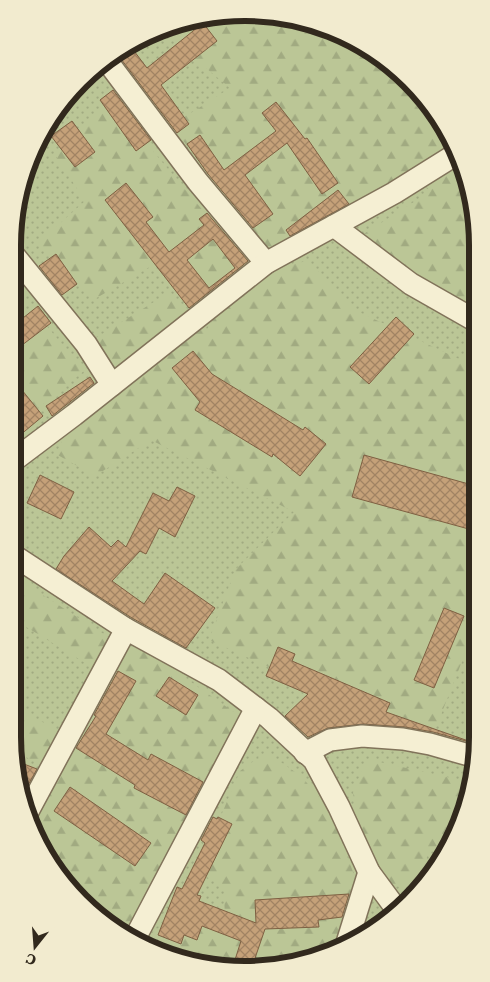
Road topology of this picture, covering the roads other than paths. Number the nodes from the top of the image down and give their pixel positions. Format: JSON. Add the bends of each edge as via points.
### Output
{"nodes":[{"id":1,"x":111,"y":66,"type":"edge"},
{"id":2,"x":451,"y":157,"type":"edge"},
{"id":3,"x":334,"y":226,"type":"junction"},
{"id":4,"x":266,"y":263,"type":"junction"},
{"id":5,"x":21,"y":264,"type":"edge"},
{"id":6,"x":469,"y":317,"type":"edge"},
{"id":7,"x":112,"y":385,"type":"junction"},
{"id":8,"x":21,"y":455,"type":"edge"},
{"id":9,"x":21,"y":560,"type":"edge"},
{"id":10,"x":126,"y":629,"type":"junction"},
{"id":11,"x":256,"y":708,"type":"junction"},
{"id":12,"x":306,"y":753,"type":"junction"},
{"id":13,"x":468,"y":755,"type":"edge"},
{"id":14,"x":32,"y":804,"type":"edge"},
{"id":15,"x":369,"y":872,"type":"junction"},
{"id":16,"x":393,"y":905,"type":"edge"},
{"id":17,"x":137,"y":933,"type":"edge"},
{"id":18,"x":349,"y":935,"type":"edge"}],
"edges":[{"from":1,"to":4,"type":"street","via":[[198,182]]},
{"from":2,"to":3,"type":"street"},
{"from":3,"to":4,"type":"street"},
{"from":3,"to":6,"type":"street","via":[[411,284]]},
{"from":4,"to":7,"type":"street"},
{"from":5,"to":7,"type":"street","via":[[86,344]]},
{"from":7,"to":8,"type":"street"},
{"from":9,"to":10,"type":"street"},
{"from":10,"to":11,"type":"street","via":[[219,680]]},
{"from":10,"to":14,"type":"street"},
{"from":11,"to":12,"type":"street"},
{"from":11,"to":17,"type":"street"},
{"from":12,"to":13,"type":"street","via":[[330,740],[362,736],[403,739]]},
{"from":12,"to":15,"type":"street","via":[[314,760],[339,806]]},
{"from":15,"to":16,"type":"street"},
{"from":15,"to":18,"type":"street"}]}
